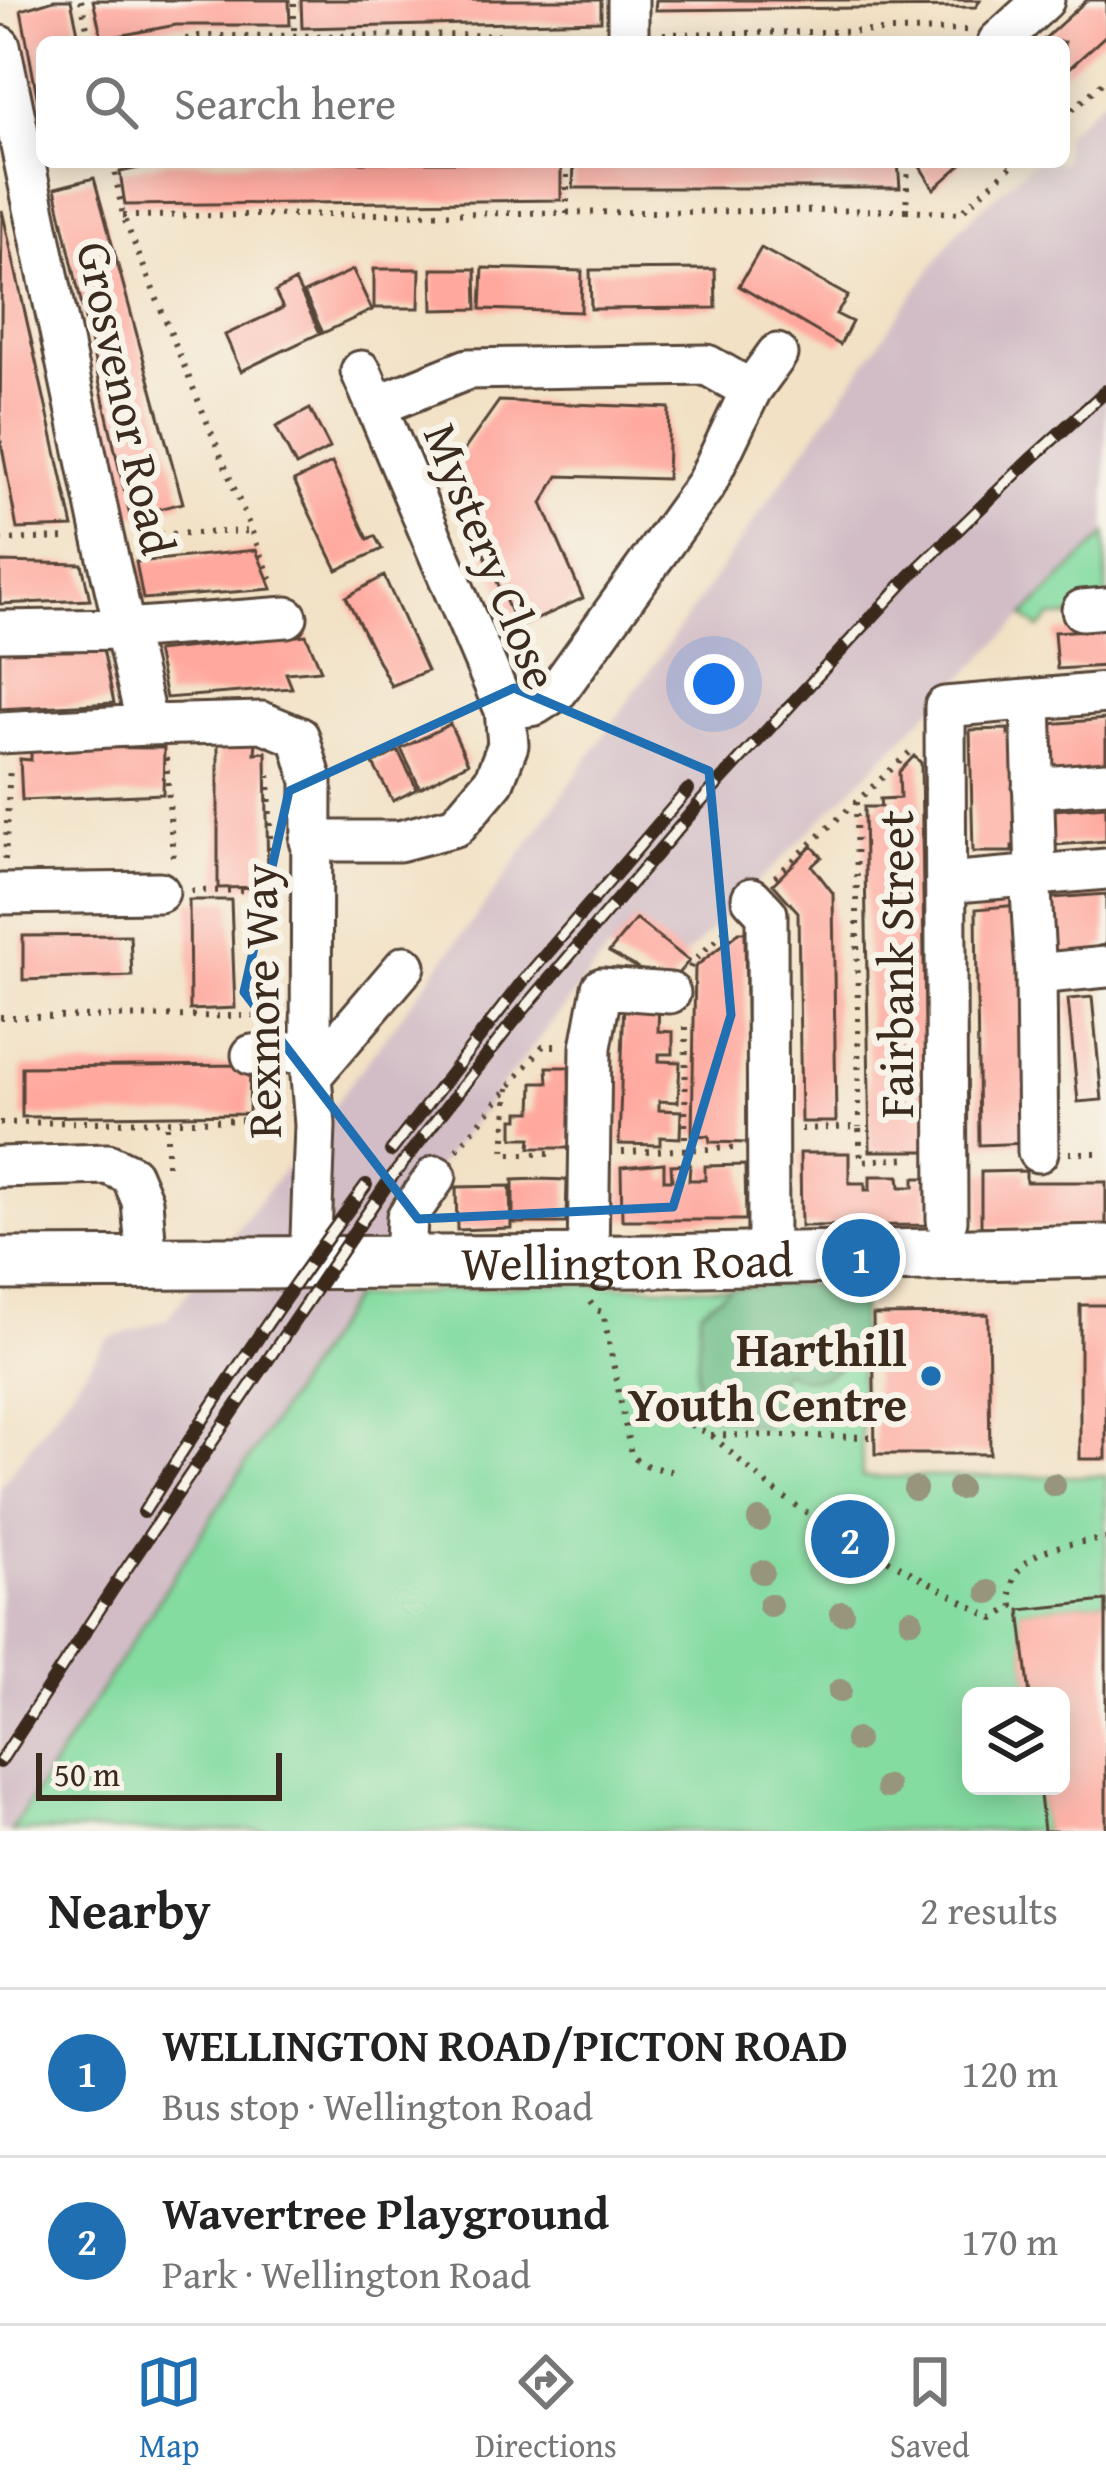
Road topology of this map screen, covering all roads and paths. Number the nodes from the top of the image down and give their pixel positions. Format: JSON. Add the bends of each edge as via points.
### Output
{"nodes":[{"id":1,"x":82,"y":0,"type":"edge"},
{"id":2,"x":294,"y":0,"type":"edge"},
{"id":3,"x":628,"y":0,"type":"edge"},
{"id":4,"x":1044,"y":0,"type":"edge"},
{"id":5,"x":89,"y":36,"type":"edge"},
{"id":6,"x":294,"y":36,"type":"edge"},
{"id":7,"x":628,"y":36,"type":"edge"},
{"id":8,"x":1005,"y":36,"type":"edge"},
{"id":9,"x":0,"y":46,"type":"edge"},
{"id":10,"x":1106,"y":80,"type":"edge"},
{"id":11,"x":1070,"y":113,"type":"edge"},
{"id":12,"x":36,"y":159,"type":"edge"},
{"id":13,"x":39,"y":168,"type":"edge"},
{"id":14,"x":114,"y":168,"type":"edge"},
{"id":15,"x":567,"y":168,"type":"edge"},
{"id":16,"x":908,"y":168,"type":"edge"},
{"id":17,"x":1009,"y":168,"type":"edge"},
{"id":18,"x":907,"y":210,"type":"junction"},
{"id":19,"x":567,"y":214,"type":"junction"},
{"id":20,"x":123,"y":216,"type":"junction"},
{"id":21,"x":777,"y":354,"type":"dead end"},
{"id":22,"x":741,"y":408,"type":"junction"},
{"id":23,"x":287,"y":617,"type":"joint"},
{"id":24,"x":124,"y":629,"type":"junction"},
{"id":25,"x":0,"y":632,"type":"edge"},
{"id":26,"x":1106,"y":694,"type":"edge"},
{"id":27,"x":1031,"y":700,"type":"junction"},
{"id":28,"x":505,"y":710,"type":"junction"},
{"id":29,"x":945,"y":714,"type":"junction"},
{"id":30,"x":155,"y":724,"type":"junction"},
{"id":31,"x":284,"y":731,"type":"junction"},
{"id":32,"x":6,"y":732,"type":"edge"},
{"id":33,"x":1106,"y":782,"type":"edge"},
{"id":34,"x":1033,"y":788,"type":"junction"},
{"id":35,"x":856,"y":802,"type":"junction"},
{"id":36,"x":310,"y":841,"type":"junction"},
{"id":37,"x":1106,"y":869,"type":"edge"},
{"id":38,"x":1033,"y":875,"type":"junction"},
{"id":39,"x":946,"y":883,"type":"junction"},
{"id":40,"x":2,"y":884,"type":"edge"},
{"id":41,"x":169,"y":884,"type":"junction"},
{"id":42,"x":752,"y":898,"type":"junction"},
{"id":43,"x":405,"y":966,"type":"dead end"},
{"id":44,"x":1106,"y":967,"type":"edge"},
{"id":45,"x":1042,"y":974,"type":"junction"},
{"id":46,"x":675,"y":994,"type":"junction"},
{"id":47,"x":0,"y":1017,"type":"edge"},
{"id":48,"x":591,"y":1046,"type":"junction"},
{"id":49,"x":287,"y":1059,"type":"junction"},
{"id":50,"x":508,"y":1088,"type":"junction"},
{"id":51,"x":0,"y":1124,"type":"edge"},
{"id":52,"x":859,"y":1126,"type":"junction"},
{"id":53,"x":768,"y":1139,"type":"junction"},
{"id":54,"x":685,"y":1150,"type":"junction"},
{"id":55,"x":589,"y":1153,"type":"junction"},
{"id":56,"x":1038,"y":1153,"type":"dead end"},
{"id":57,"x":947,"y":1157,"type":"junction"},
{"id":58,"x":0,"y":1167,"type":"edge"},
{"id":59,"x":436,"y":1176,"type":"joint"},
{"id":60,"x":947,"y":1220,"type":"dead end"},
{"id":61,"x":1106,"y":1251,"type":"edge"},
{"id":62,"x":768,"y":1257,"type":"junction"},
{"id":63,"x":405,"y":1261,"type":"junction"},
{"id":64,"x":0,"y":1264,"type":"edge"},
{"id":65,"x":147,"y":1265,"type":"junction"},
{"id":66,"x":310,"y":1265,"type":"junction"},
{"id":67,"x":588,"y":1279,"type":"junction"},
{"id":68,"x":667,"y":1421,"type":"dead end"},
{"id":69,"x":711,"y":1435,"type":"junction"},
{"id":70,"x":874,"y":1437,"type":"dead end"},
{"id":71,"x":674,"y":1472,"type":"dead end"},
{"id":72,"x":1106,"y":1539,"type":"edge"}],
"edges":[{"from":1,"to":5,"type":"path"},
{"from":2,"to":6,"type":"path"},
{"from":3,"to":7,"type":"street"},
{"from":4,"to":8,"type":"street"},
{"from":9,"to":12,"type":"street","name":"Grosvenor Road"},
{"from":10,"to":11,"type":"path"},
{"from":13,"to":24,"type":"street","name":"Grosvenor Road"},
{"from":14,"to":20,"type":"path"},
{"from":15,"to":19,"type":"path"},
{"from":16,"to":18,"type":"path"},
{"from":17,"to":18,"type":"path","via":[[960,213]]},
{"from":18,"to":19,"type":"path"},
{"from":19,"to":20,"type":"path"},
{"from":20,"to":23,"type":"path"},
{"from":21,"to":22,"type":"street"},
{"from":22,"to":28,"type":"street","via":[[706,484],[558,690]]},
{"from":22,"to":28,"type":"street","name":"Mystery Close","via":[[707,365],[468,369],[369,389]]},
{"from":23,"to":24,"type":"street"},
{"from":24,"to":25,"type":"street"},
{"from":24,"to":30,"type":"street","name":"Grosvenor Road"},
{"from":26,"to":27,"type":"street"},
{"from":27,"to":29,"type":"street"},
{"from":27,"to":34,"type":"street"},
{"from":28,"to":36,"type":"street","name":"Mystery Close","via":[[508,746],[494,781],[456,826],[399,841]]},
{"from":29,"to":35,"type":"path"},
{"from":29,"to":39,"type":"street","name":"Fairbank Street"},
{"from":30,"to":31,"type":"street","via":[[262,722]]},
{"from":30,"to":32,"type":"street"},
{"from":30,"to":41,"type":"path"},
{"from":31,"to":36,"type":"street","name":"Rexmore Way","via":[[311,781]]},
{"from":31,"to":41,"type":"path","via":[[272,890]]},
{"from":32,"to":40,"type":"path"},
{"from":33,"to":34,"type":"street"},
{"from":34,"to":38,"type":"street"},
{"from":35,"to":42,"type":"path"},
{"from":35,"to":52,"type":"path"},
{"from":36,"to":49,"type":"street","name":"Rexmore Way"},
{"from":37,"to":38,"type":"street"},
{"from":38,"to":39,"type":"street"},
{"from":38,"to":45,"type":"street"},
{"from":39,"to":57,"type":"street","name":"Fairbank Street"},
{"from":40,"to":41,"type":"street"},
{"from":42,"to":46,"type":"path","via":[[692,963]]},
{"from":42,"to":53,"type":"street","via":[[767,914]]},
{"from":43,"to":49,"type":"street"},
{"from":44,"to":45,"type":"street"},
{"from":45,"to":56,"type":"street"},
{"from":46,"to":48,"type":"street","via":[[602,988]]},
{"from":46,"to":54,"type":"path","via":[[686,1012]]},
{"from":47,"to":49,"type":"path","via":[[270,1016]]},
{"from":48,"to":50,"type":"path","via":[[542,1046]]},
{"from":48,"to":55,"type":"street"},
{"from":49,"to":51,"type":"path","via":[[276,1120]]},
{"from":49,"to":66,"type":"street","name":"Rexmore Way","via":[[315,1125]]},
{"from":50,"to":55,"type":"path","via":[[504,1154]]},
{"from":50,"to":59,"type":"path"},
{"from":52,"to":53,"type":"path"},
{"from":52,"to":57,"type":"path","via":[[862,1161]]},
{"from":53,"to":54,"type":"path"},
{"from":53,"to":62,"type":"street"},
{"from":54,"to":55,"type":"path"},
{"from":55,"to":67,"type":"street"},
{"from":57,"to":60,"type":"street","name":"Fairbank Street"},
{"from":58,"to":65,"type":"street","via":[[108,1164],[131,1175],[142,1201]]},
{"from":59,"to":63,"type":"street","via":[[407,1217]]},
{"from":61,"to":62,"type":"main road","name":"Wellington Road"},
{"from":62,"to":67,"type":"main road","name":"Wellington Road"},
{"from":63,"to":66,"type":"main road","name":"Wellington Road"},
{"from":63,"to":67,"type":"main road","name":"Wellington Road"},
{"from":64,"to":65,"type":"main road","name":"Wellington Road"},
{"from":65,"to":66,"type":"main road","name":"Wellington Road"},
{"from":67,"to":71,"type":"path","via":[[596,1310],[604,1312],[632,1454]]},
{"from":68,"to":69,"type":"path"},
{"from":69,"to":70,"type":"path"},
{"from":69,"to":72,"type":"path","via":[[819,1521],[994,1618],[1013,1606],[1021,1567],[1039,1554]]}]}
